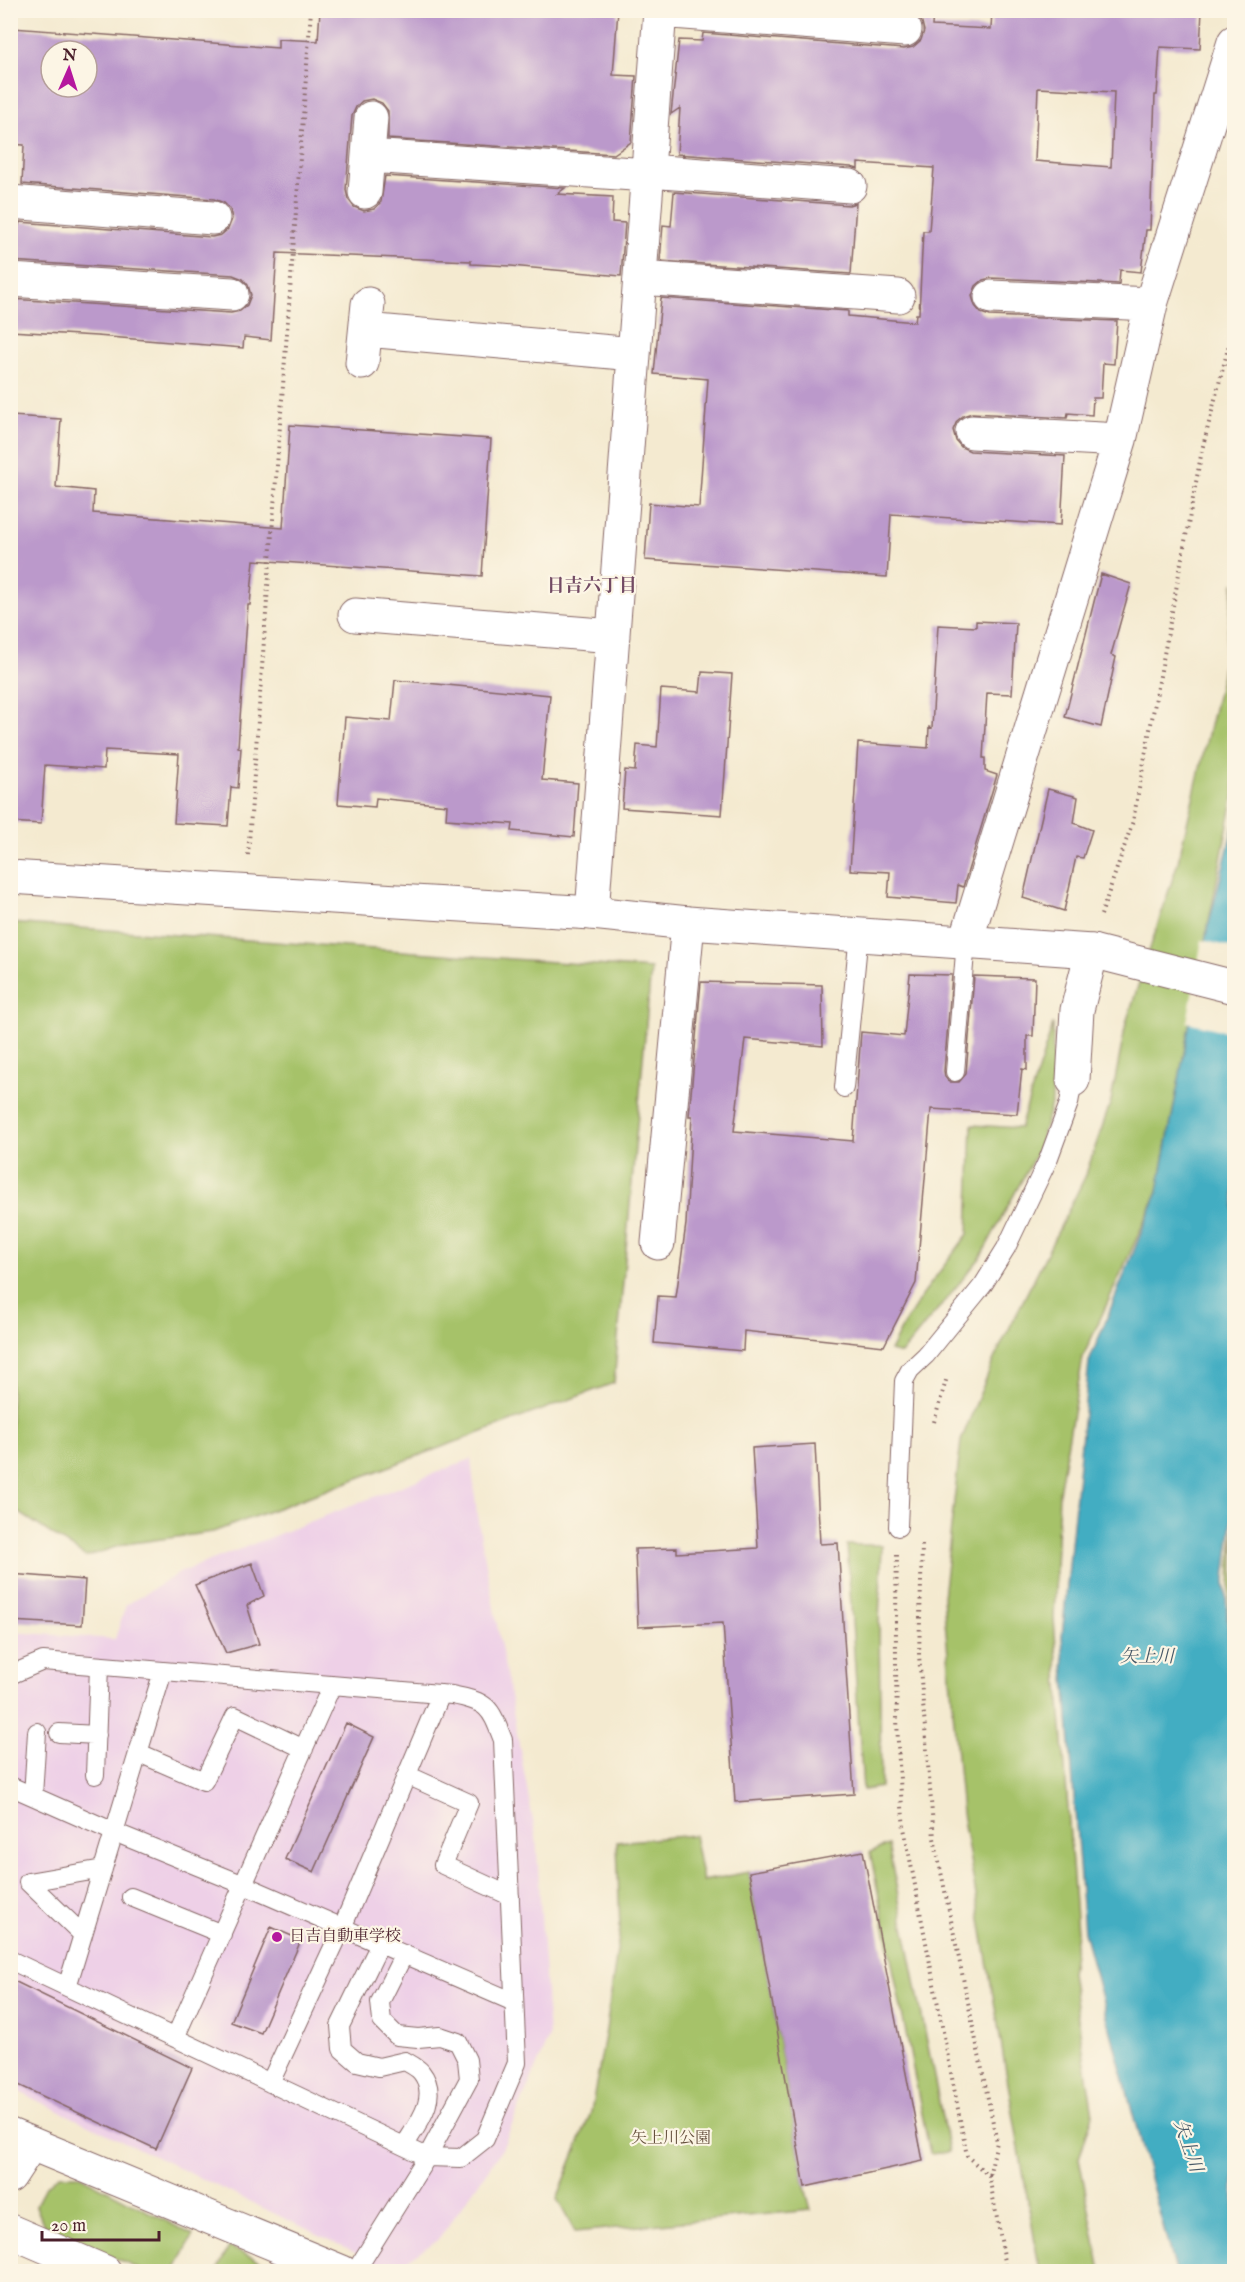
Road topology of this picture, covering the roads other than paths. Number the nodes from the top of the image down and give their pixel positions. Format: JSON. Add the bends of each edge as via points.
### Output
{"nodes":[{"id":1,"x":660,"y":11,"type":"edge"},
{"id":2,"x":905,"y":30,"type":"dead end"},
{"id":3,"x":1234,"y":42,"type":"edge"},
{"id":4,"x":371,"y":118,"type":"dead end"},
{"id":5,"x":369,"y":156,"type":"junction"},
{"id":6,"x":648,"y":173,"type":"junction"},
{"id":7,"x":850,"y":186,"type":"dead end"},
{"id":8,"x":365,"y":192,"type":"dead end"},
{"id":9,"x":10,"y":202,"type":"edge"},
{"id":10,"x":213,"y":218,"type":"dead end"},
{"id":11,"x":640,"y":278,"type":"junction"},
{"id":12,"x":10,"y":280,"type":"edge"},
{"id":13,"x":232,"y":294,"type":"dead end"},
{"id":14,"x":898,"y":296,"type":"dead end"},
{"id":15,"x":991,"y":297,"type":"dead end"},
{"id":16,"x":1151,"y":304,"type":"junction"},
{"id":17,"x":634,"y":354,"type":"junction"},
{"id":18,"x":362,"y":363,"type":"dead end"},
{"id":19,"x":972,"y":432,"type":"dead end"},
{"id":20,"x":1119,"y":440,"type":"junction"},
{"id":21,"x":355,"y":615,"type":"dead end"},
{"id":22,"x":613,"y":636,"type":"junction"},
{"id":23,"x":10,"y":877,"type":"edge"},
{"id":24,"x":592,"y":913,"type":"junction"},
{"id":25,"x":688,"y":923,"type":"junction"},
{"id":26,"x":859,"y":933,"type":"junction"},
{"id":27,"x":966,"y":941,"type":"junction"},
{"id":28,"x":1100,"y":942,"type":"junction"},
{"id":29,"x":1234,"y":987,"type":"edge"},
{"id":30,"x":955,"y":1072,"type":"dead end"},
{"id":31,"x":1073,"y":1080,"type":"joint"},
{"id":32,"x":844,"y":1088,"type":"dead end"},
{"id":33,"x":658,"y":1243,"type":"dead end"},
{"id":34,"x":898,"y":1527,"type":"road end"},
{"id":35,"x":99,"y":1666,"type":"junction"},
{"id":36,"x":163,"y":1671,"type":"junction"},
{"id":37,"x":10,"y":1675,"type":"edge"},
{"id":38,"x":332,"y":1685,"type":"junction"},
{"id":39,"x":441,"y":1694,"type":"junction"},
{"id":40,"x":37,"y":1732,"type":"dead end"},
{"id":41,"x":59,"y":1733,"type":"dead end"},
{"id":42,"x":97,"y":1735,"type":"junction"},
{"id":43,"x":304,"y":1749,"type":"junction"},
{"id":44,"x":139,"y":1753,"type":"junction"},
{"id":45,"x":95,"y":1775,"type":"dead end"},
{"id":46,"x":407,"y":1775,"type":"junction"},
{"id":47,"x":10,"y":1786,"type":"edge"},
{"id":48,"x":33,"y":1796,"type":"junction"},
{"id":49,"x":114,"y":1832,"type":"junction"},
{"id":50,"x":103,"y":1869,"type":"junction"},
{"id":51,"x":244,"y":1885,"type":"junction"},
{"id":52,"x":510,"y":1896,"type":"junction"},
{"id":53,"x":131,"y":1897,"type":"dead end"},
{"id":54,"x":342,"y":1928,"type":"junction"},
{"id":55,"x":222,"y":1934,"type":"junction"},
{"id":56,"x":83,"y":1935,"type":"junction"},
{"id":57,"x":380,"y":1944,"type":"junction"},
{"id":58,"x":404,"y":1954,"type":"junction"},
{"id":59,"x":10,"y":1960,"type":"edge"},
{"id":60,"x":68,"y":1987,"type":"junction"},
{"id":61,"x":514,"y":2002,"type":"junction"},
{"id":62,"x":175,"y":2038,"type":"junction"},
{"id":63,"x":270,"y":2083,"type":"junction"},
{"id":64,"x":21,"y":2139,"type":"edge"},
{"id":65,"x":404,"y":2146,"type":"junction"},
{"id":66,"x":427,"y":2157,"type":"junction"},
{"id":67,"x":10,"y":2176,"type":"edge"},
{"id":68,"x":10,"y":2231,"type":"edge"},
{"id":69,"x":105,"y":2271,"type":"edge"},
{"id":70,"x":342,"y":2271,"type":"edge"},
{"id":71,"x":355,"y":2271,"type":"edge"}],
"edges":[{"from":1,"to":2,"type":"street"},
{"from":1,"to":6,"type":"street"},
{"from":3,"to":16,"type":"street"},
{"from":4,"to":5,"type":"street"},
{"from":5,"to":6,"type":"street"},
{"from":5,"to":8,"type":"street"},
{"from":6,"to":7,"type":"street"},
{"from":6,"to":11,"type":"street"},
{"from":9,"to":10,"type":"street"},
{"from":11,"to":14,"type":"street"},
{"from":11,"to":17,"type":"street"},
{"from":12,"to":13,"type":"street"},
{"from":15,"to":16,"type":"street"},
{"from":16,"to":20,"type":"street"},
{"from":17,"to":18,"type":"street","via":[[367,317]]},
{"from":17,"to":22,"type":"street"},
{"from":19,"to":20,"type":"street"},
{"from":20,"to":27,"type":"street"},
{"from":21,"to":22,"type":"street"},
{"from":22,"to":24,"type":"street"},
{"from":23,"to":24,"type":"street"},
{"from":24,"to":25,"type":"street"},
{"from":25,"to":26,"type":"street"},
{"from":25,"to":33,"type":"street"},
{"from":26,"to":27,"type":"street"},
{"from":26,"to":32,"type":"lane"},
{"from":27,"to":28,"type":"street"},
{"from":27,"to":30,"type":"lane"},
{"from":28,"to":29,"type":"street"},
{"from":28,"to":31,"type":"street","via":[[1077,1010]]},
{"from":31,"to":34,"type":"lane","via":[[1069,1103],[1048,1160],[1006,1248],[983,1285],[904,1381]]},
{"from":35,"to":36,"type":"lane"},
{"from":35,"to":37,"type":"lane","via":[[43,1661]]},
{"from":35,"to":42,"type":"lane"},
{"from":36,"to":38,"type":"lane"},
{"from":36,"to":44,"type":"lane"},
{"from":38,"to":39,"type":"lane"},
{"from":38,"to":43,"type":"lane"},
{"from":39,"to":46,"type":"lane"},
{"from":39,"to":52,"type":"lane","via":[[473,1699],[492,1711],[503,1740]]},
{"from":40,"to":48,"type":"lane"},
{"from":41,"to":42,"type":"lane"},
{"from":42,"to":45,"type":"lane"},
{"from":43,"to":44,"type":"lane","via":[[235,1716],[204,1781]]},
{"from":43,"to":51,"type":"lane"},
{"from":44,"to":49,"type":"lane"},
{"from":46,"to":52,"type":"lane","via":[[469,1803],[443,1865]]},
{"from":46,"to":54,"type":"lane"},
{"from":47,"to":48,"type":"lane"},
{"from":48,"to":49,"type":"lane"},
{"from":49,"to":50,"type":"lane"},
{"from":49,"to":51,"type":"lane"},
{"from":50,"to":56,"type":"lane"},
{"from":50,"to":56,"type":"lane","via":[[28,1882]]},
{"from":51,"to":54,"type":"lane"},
{"from":51,"to":55,"type":"lane"},
{"from":52,"to":61,"type":"lane"},
{"from":53,"to":55,"type":"lane"},
{"from":54,"to":57,"type":"lane"},
{"from":54,"to":63,"type":"lane"},
{"from":55,"to":62,"type":"lane"},
{"from":56,"to":60,"type":"lane"},
{"from":57,"to":58,"type":"lane"},
{"from":57,"to":65,"type":"lane","via":[[340,2026],[342,2049],[357,2062],[379,2067],[405,2061],[421,2072],[429,2092],[428,2108]]},
{"from":58,"to":61,"type":"lane"},
{"from":58,"to":66,"type":"lane","via":[[380,2002],[381,2021],[397,2036],[440,2036],[458,2042],[467,2060],[469,2079]]},
{"from":59,"to":60,"type":"lane"},
{"from":60,"to":62,"type":"lane"},
{"from":60,"to":66,"type":"lane"},
{"from":61,"to":66,"type":"lane","via":[[517,2063],[485,2139],[460,2158]]},
{"from":62,"to":63,"type":"lane"},
{"from":63,"to":65,"type":"lane"},
{"from":64,"to":67,"type":"street"},
{"from":64,"to":70,"type":"street"},
{"from":65,"to":66,"type":"lane"},
{"from":66,"to":71,"type":"lane"},
{"from":68,"to":69,"type":"street"}]}
